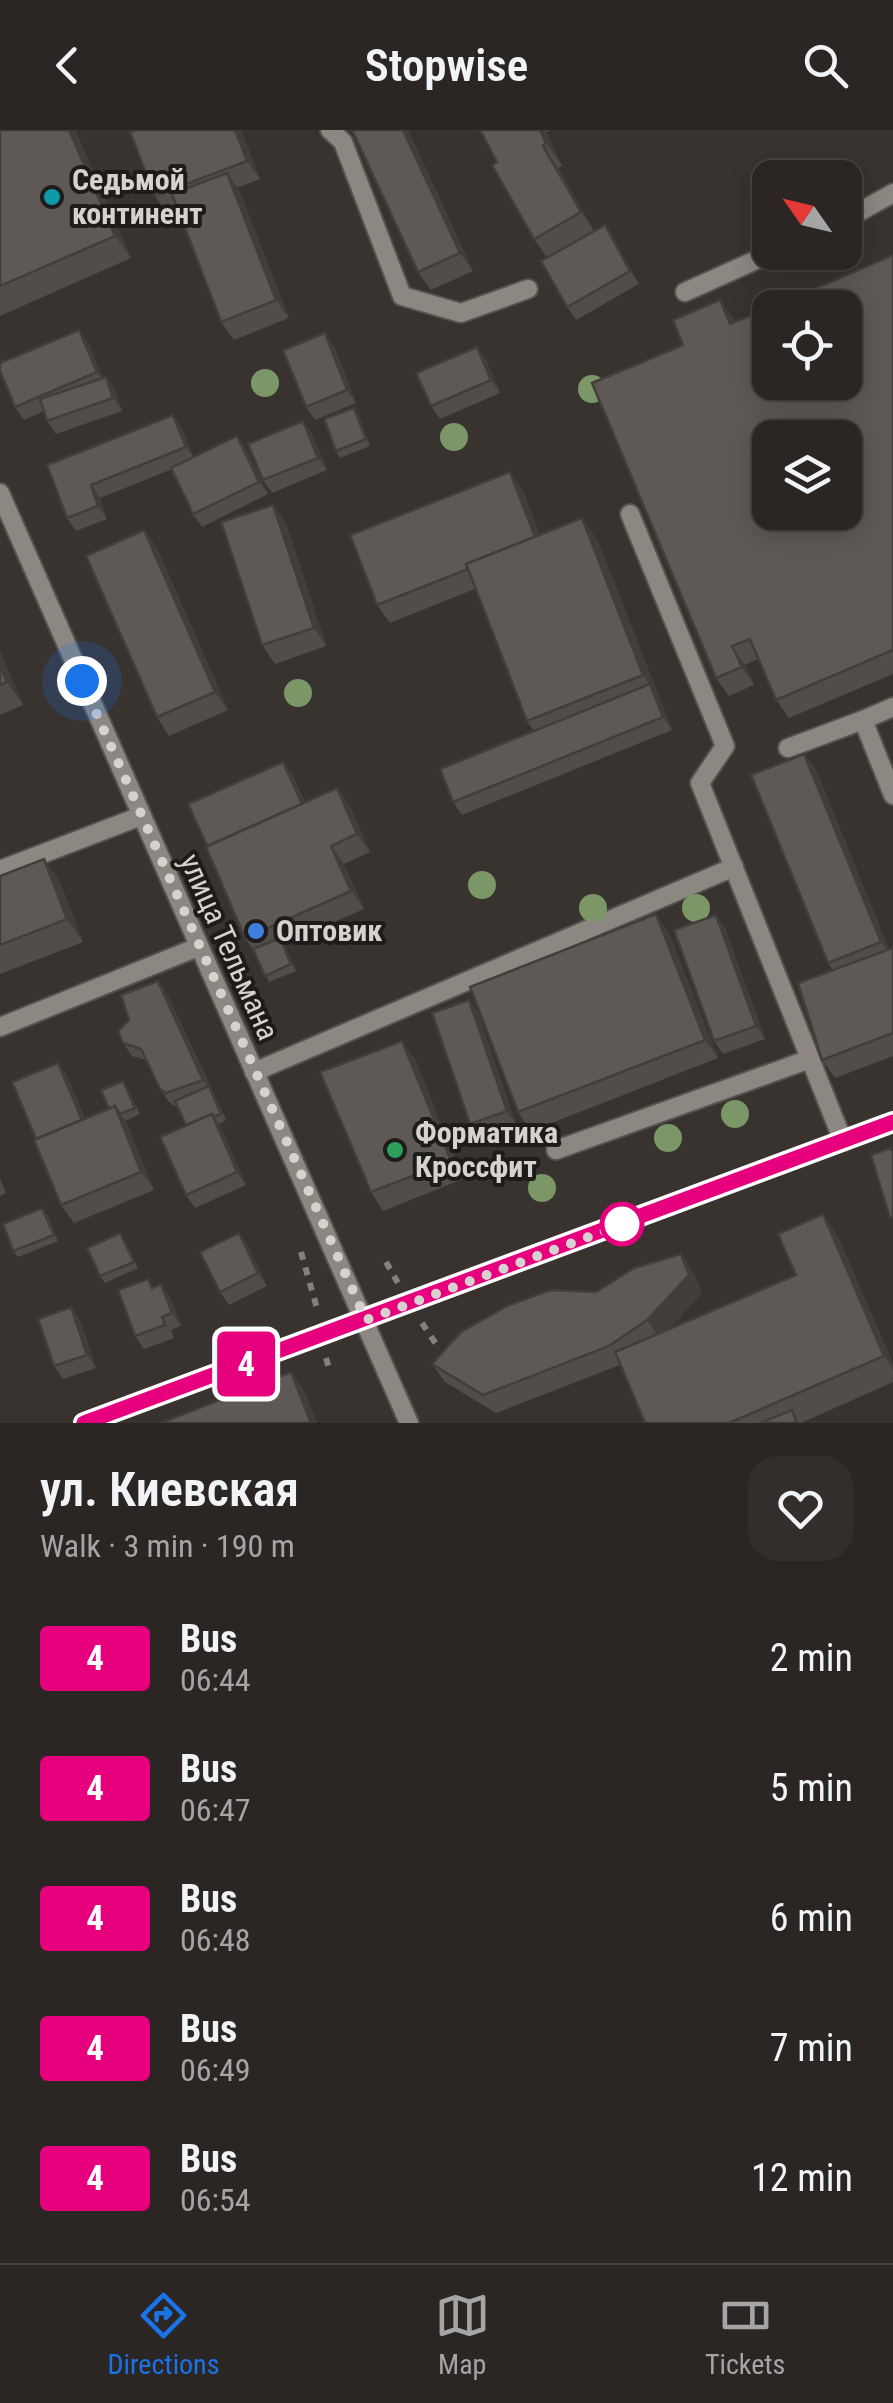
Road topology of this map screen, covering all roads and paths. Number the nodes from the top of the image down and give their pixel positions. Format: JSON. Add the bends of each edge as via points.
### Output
{"nodes":[{"id":1,"x":330,"y":130,"type":"edge"},
{"id":2,"x":893,"y":194,"type":"edge"},
{"id":3,"x":862,"y":211,"type":"edge"},
{"id":4,"x":752,"y":262,"type":"edge"},
{"id":5,"x":528,"y":290,"type":"dead end"},
{"id":6,"x":686,"y":292,"type":"dead end"},
{"id":7,"x":0,"y":493,"type":"edge"},
{"id":8,"x":4,"y":514,"type":"edge"},
{"id":9,"x":630,"y":514,"type":"dead end"},
{"id":10,"x":893,"y":708,"type":"edge"},
{"id":11,"x":863,"y":720,"type":"junction"},
{"id":12,"x":788,"y":748,"type":"dead end"},
{"id":13,"x":893,"y":795,"type":"edge"},
{"id":14,"x":141,"y":816,"type":"junction"},
{"id":15,"x":734,"y":868,"type":"junction"},
{"id":16,"x":0,"y":870,"type":"edge"},
{"id":17,"x":198,"y":946,"type":"junction"},
{"id":18,"x":0,"y":1027,"type":"edge"},
{"id":19,"x":810,"y":1059,"type":"junction"},
{"id":20,"x":254,"y":1072,"type":"junction"},
{"id":21,"x":893,"y":1122,"type":"edge"},
{"id":22,"x":843,"y":1141,"type":"junction"},
{"id":23,"x":556,"y":1150,"type":"dead end"},
{"id":24,"x":300,"y":1247,"type":"dead end"},
{"id":25,"x":315,"y":1294,"type":"dead end"},
{"id":26,"x":366,"y":1320,"type":"junction"},
{"id":27,"x":84,"y":1423,"type":"edge"},
{"id":28,"x":409,"y":1423,"type":"edge"}],
"edges":[{"from":1,"to":5,"type":"street","via":[[343,142],[402,296],[461,313]]},
{"from":2,"to":3,"type":"street"},
{"from":4,"to":6,"type":"street"},
{"from":7,"to":8,"type":"street","name":"улица Тельмана"},
{"from":8,"to":14,"type":"street","name":"улица Тельмана"},
{"from":9,"to":15,"type":"street","via":[[726,746],[700,783]]},
{"from":10,"to":11,"type":"street"},
{"from":11,"to":12,"type":"street"},
{"from":11,"to":13,"type":"street"},
{"from":14,"to":16,"type":"street"},
{"from":14,"to":17,"type":"street","name":"улица Тельмана"},
{"from":15,"to":19,"type":"street"},
{"from":15,"to":20,"type":"street"},
{"from":17,"to":18,"type":"street"},
{"from":17,"to":20,"type":"street","name":"улица Тельмана"},
{"from":19,"to":22,"type":"street"},
{"from":19,"to":23,"type":"street"},
{"from":20,"to":26,"type":"street","name":"улица Тельмана"},
{"from":21,"to":22,"type":"street"},
{"from":22,"to":26,"type":"street"},
{"from":24,"to":25,"type":"path"},
{"from":26,"to":27,"type":"street"},
{"from":26,"to":28,"type":"street","name":"улица Тельмана"}]}
